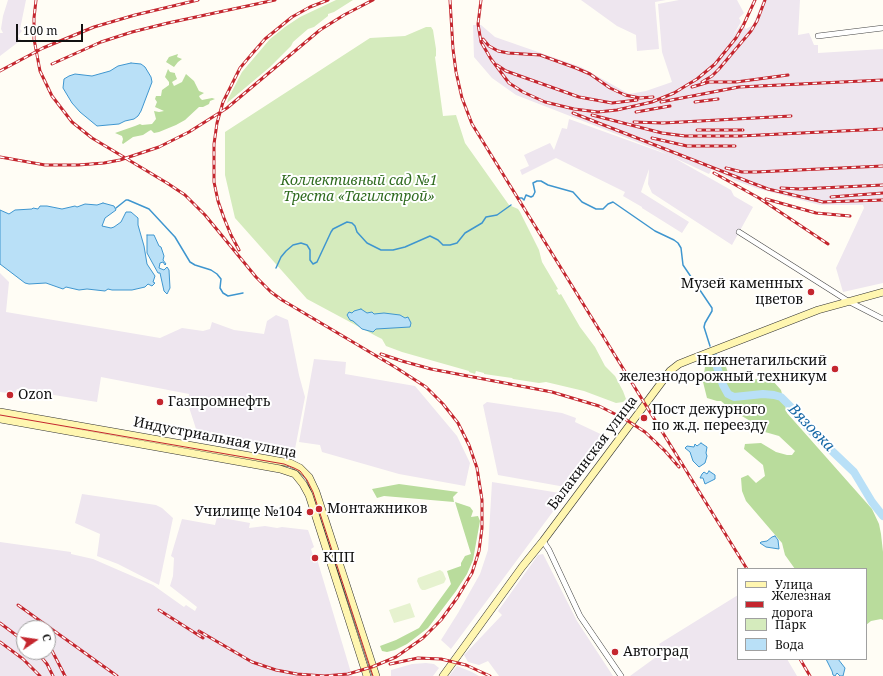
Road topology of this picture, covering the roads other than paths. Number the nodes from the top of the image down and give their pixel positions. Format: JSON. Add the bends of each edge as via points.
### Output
{"nodes":[{"id":1,"x":883,"y":28,"type":"edge"},
{"id":2,"x":818,"y":36,"type":"dead end"},
{"id":3,"x":739,"y":232,"type":"dead end"},
{"id":4,"x":883,"y":292,"type":"edge"},
{"id":5,"x":848,"y":301,"type":"junction"},
{"id":6,"x":883,"y":319,"type":"edge"},
{"id":7,"x":0,"y":412,"type":"edge"},
{"id":8,"x":0,"y":419,"type":"edge"},
{"id":9,"x":543,"y":541,"type":"junction"},
{"id":10,"x":367,"y":676,"type":"edge"},
{"id":11,"x":376,"y":676,"type":"edge"},
{"id":12,"x":443,"y":676,"type":"edge"},
{"id":13,"x":621,"y":676,"type":"edge"}],
"edges":[{"from":1,"to":2,"type":"street"},
{"from":3,"to":5,"type":"street"},
{"from":4,"to":5,"type":"main road","name":"Балакинская улица"},
{"from":5,"to":6,"type":"street"},
{"from":5,"to":9,"type":"main road","name":"Балакинская улица","via":[[795,319],[674,368]]},
{"from":7,"to":11,"type":"main road","name":"Индустриальная улица","via":[[290,463],[300,468],[309,477],[316,492]]},
{"from":8,"to":10,"type":"main road","name":"Индустриальная улица","via":[[280,469],[295,474],[309,495]]},
{"from":9,"to":12,"type":"main road","name":"Балакинская улица"},
{"from":9,"to":13,"type":"street","via":[[580,616]]}]}
